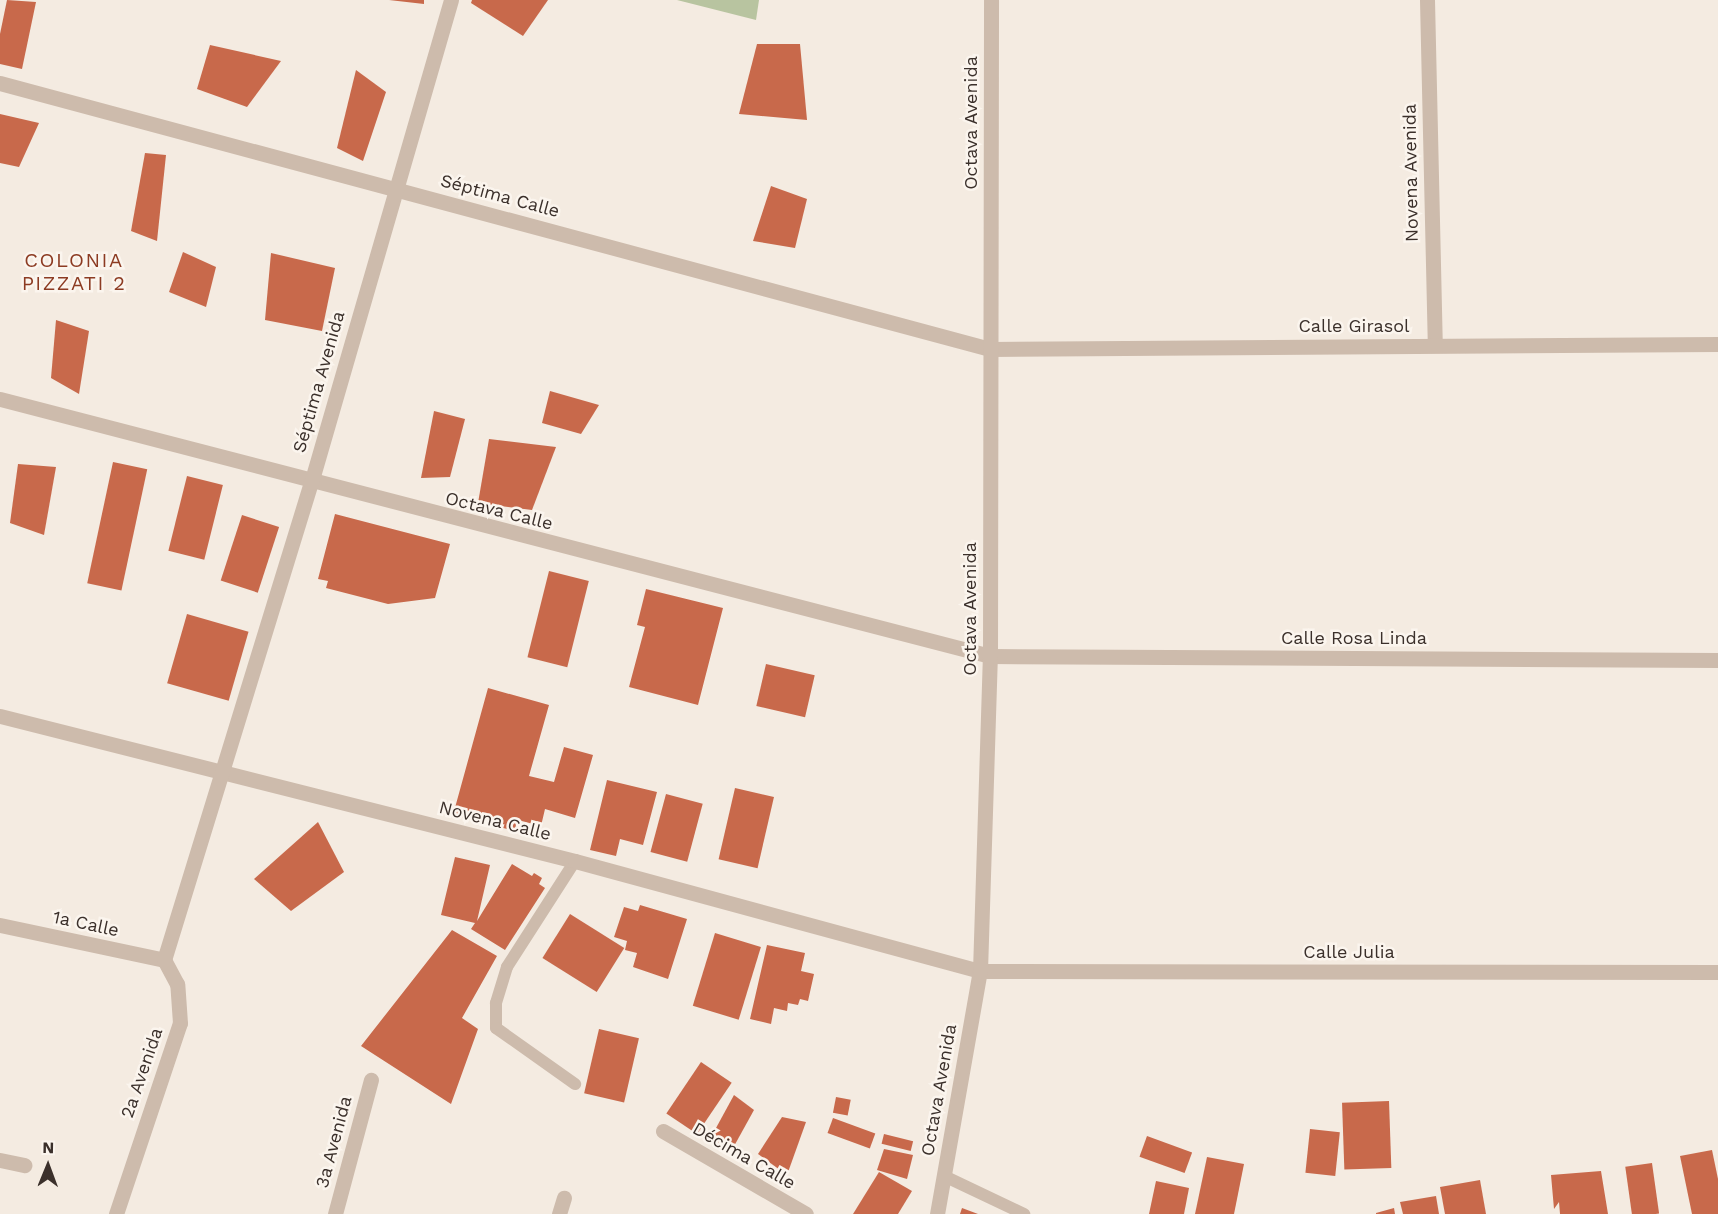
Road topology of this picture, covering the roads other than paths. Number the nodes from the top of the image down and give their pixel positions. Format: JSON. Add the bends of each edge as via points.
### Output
{"nodes":[{"id":1,"x":451,"y":0,"type":"edge"},
{"id":2,"x":991,"y":0,"type":"edge"},
{"id":3,"x":1427,"y":0,"type":"edge"},
{"id":4,"x":0,"y":83,"type":"edge"},
{"id":5,"x":393,"y":188,"type":"junction"},
{"id":6,"x":1718,"y":344,"type":"edge"},
{"id":7,"x":1435,"y":345,"type":"junction"},
{"id":8,"x":990,"y":349,"type":"junction"},
{"id":9,"x":0,"y":399,"type":"edge"},
{"id":10,"x":311,"y":483,"type":"junction"},
{"id":11,"x":990,"y":656,"type":"junction"},
{"id":12,"x":1718,"y":660,"type":"edge"},
{"id":13,"x":0,"y":716,"type":"edge"},
{"id":14,"x":220,"y":773,"type":"junction"},
{"id":15,"x":575,"y":861,"type":"junction"},
{"id":16,"x":0,"y":926,"type":"edge"},
{"id":17,"x":164,"y":960,"type":"junction"},
{"id":18,"x":980,"y":971,"type":"junction"},
{"id":19,"x":1718,"y":972,"type":"edge"},
{"id":20,"x":371,"y":1080,"type":"dead end"},
{"id":21,"x":575,"y":1084,"type":"dead end"},
{"id":22,"x":663,"y":1131,"type":"dead end"},
{"id":23,"x":0,"y":1161,"type":"edge"},
{"id":24,"x":24,"y":1165,"type":"dead end"},
{"id":25,"x":944,"y":1176,"type":"junction"},
{"id":26,"x":564,"y":1198,"type":"dead end"},
{"id":27,"x":116,"y":1214,"type":"edge"},
{"id":28,"x":335,"y":1214,"type":"edge"},
{"id":29,"x":559,"y":1214,"type":"edge"},
{"id":30,"x":806,"y":1214,"type":"edge"},
{"id":31,"x":937,"y":1214,"type":"edge"},
{"id":32,"x":1024,"y":1214,"type":"edge"}],
"edges":[{"from":1,"to":5,"type":"street","name":"Séptima Avenida"},
{"from":2,"to":8,"type":"street","name":"Octava Avenida"},
{"from":3,"to":7,"type":"street","name":"Novena Avenida"},
{"from":4,"to":5,"type":"street","name":"Séptima Calle"},
{"from":5,"to":8,"type":"street","name":"Séptima Calle"},
{"from":5,"to":10,"type":"street","name":"Séptima Avenida"},
{"from":6,"to":7,"type":"street","name":"Calle Girasol"},
{"from":7,"to":8,"type":"street","name":"Calle Girasol"},
{"from":8,"to":11,"type":"street","name":"Octava Avenida"},
{"from":9,"to":10,"type":"street","name":"Octava Calle"},
{"from":10,"to":11,"type":"street","name":"Octava Calle"},
{"from":10,"to":14,"type":"street","name":"Séptima Avenida"},
{"from":11,"to":12,"type":"street","name":"Calle Rosa Linda"},
{"from":11,"to":18,"type":"street","name":"Octava Avenida"},
{"from":13,"to":14,"type":"street","name":"Novena Calle"},
{"from":14,"to":15,"type":"street","name":"Novena Calle"},
{"from":14,"to":17,"type":"street"},
{"from":15,"to":18,"type":"street","name":"Novena Calle"},
{"from":15,"to":21,"type":"lane","via":[[507,967],[496,1003],[496,1028]]},
{"from":16,"to":17,"type":"street","name":"1a Calle"},
{"from":17,"to":27,"type":"street","name":"2a Avenida","via":[[177,984],[180,1023]]},
{"from":18,"to":19,"type":"street","name":"Calle Julia"},
{"from":18,"to":25,"type":"street","name":"Octava Avenida"},
{"from":20,"to":28,"type":"street","name":"3a Avenida"},
{"from":22,"to":30,"type":"street","name":"Décima Calle"},
{"from":23,"to":24,"type":"street"},
{"from":25,"to":31,"type":"street","name":"Octava Avenida"},
{"from":25,"to":32,"type":"lane"},
{"from":26,"to":29,"type":"street"}]}
